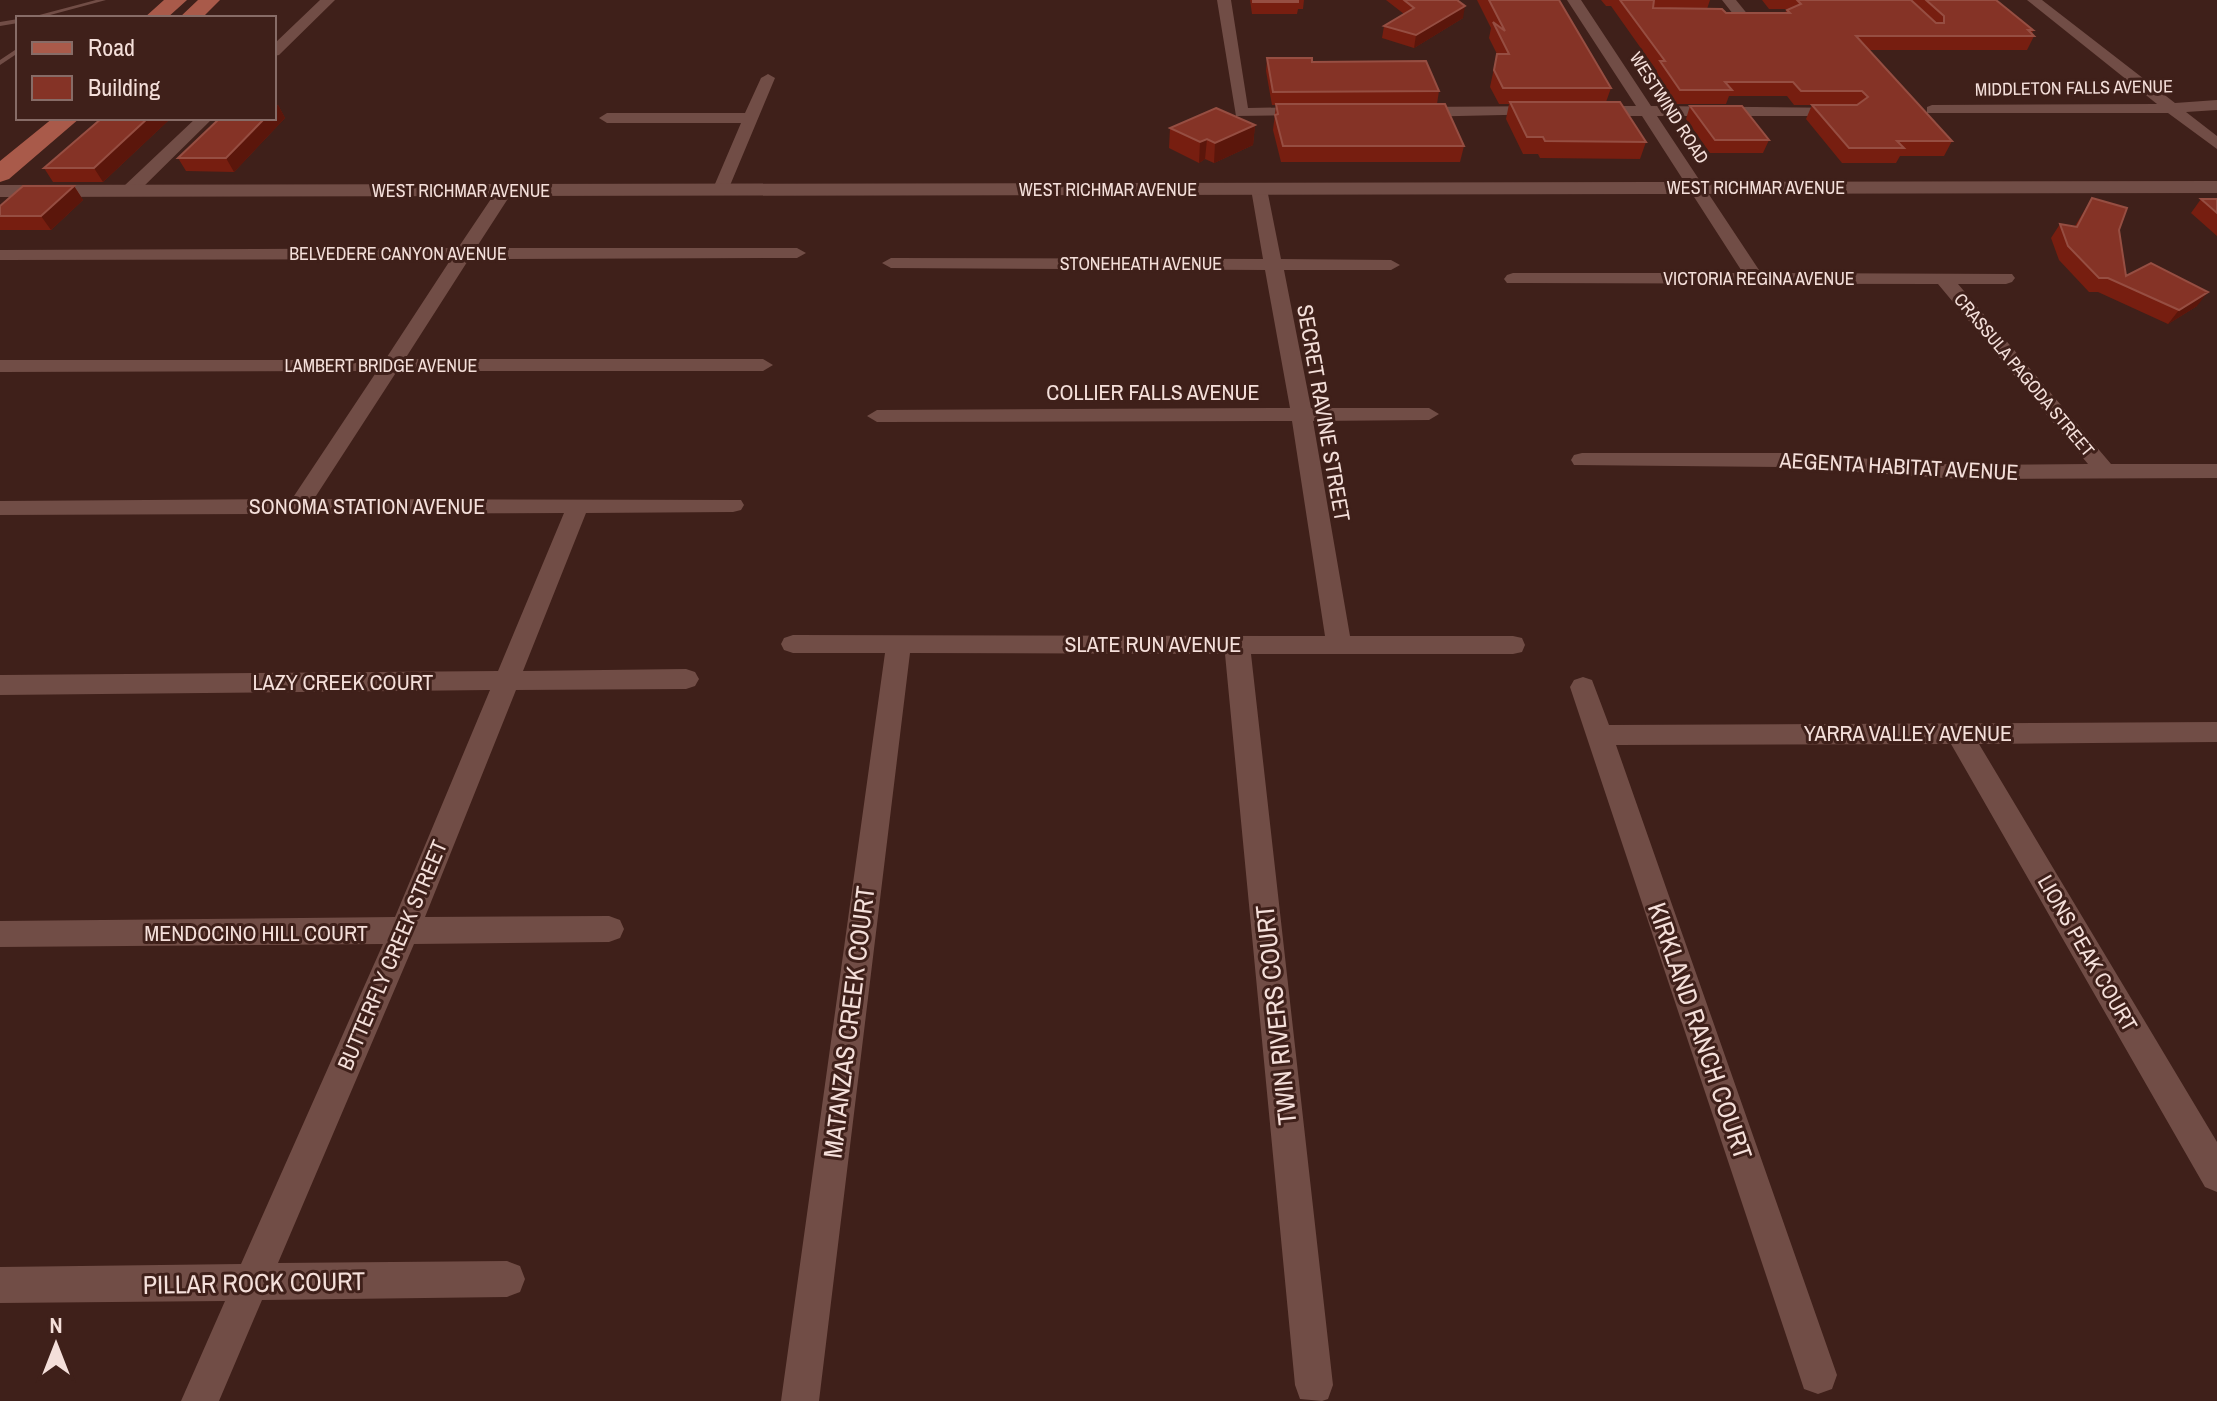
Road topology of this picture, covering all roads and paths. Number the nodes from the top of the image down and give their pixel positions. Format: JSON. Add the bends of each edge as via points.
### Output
{"nodes":[{"id":1,"x":103,"y":0,"type":"edge"},
{"id":2,"x":177,"y":0,"type":"edge"},
{"id":3,"x":210,"y":0,"type":"edge"},
{"id":4,"x":328,"y":0,"type":"edge"},
{"id":5,"x":1224,"y":0,"type":"edge"},
{"id":6,"x":1574,"y":0,"type":"edge"},
{"id":7,"x":1729,"y":0,"type":"edge"},
{"id":8,"x":2034,"y":0,"type":"edge"},
{"id":9,"x":67,"y":9,"type":"junction"},
{"id":10,"x":39,"y":16,"type":"edge"},
{"id":11,"x":57,"y":16,"type":"edge"},
{"id":12,"x":157,"y":16,"type":"edge"},
{"id":13,"x":191,"y":16,"type":"edge"},
{"id":14,"x":1742,"y":16,"type":"edge"},
{"id":15,"x":276,"y":50,"type":"edge"},
{"id":16,"x":768,"y":78,"type":"dead end"},
{"id":17,"x":2217,"y":105,"type":"edge"},
{"id":18,"x":2170,"y":108,"type":"junction"},
{"id":19,"x":1932,"y":110,"type":"dead end"},
{"id":20,"x":1647,"y":111,"type":"junction"},
{"id":21,"x":1850,"y":111,"type":"edge"},
{"id":22,"x":1320,"y":112,"type":"edge"},
{"id":23,"x":1399,"y":112,"type":"edge"},
{"id":24,"x":607,"y":118,"type":"dead end"},
{"id":25,"x":751,"y":118,"type":"junction"},
{"id":26,"x":66,"y":120,"type":"edge"},
{"id":27,"x":203,"y":120,"type":"edge"},
{"id":28,"x":2217,"y":144,"type":"edge"},
{"id":29,"x":0,"y":174,"type":"edge"},
{"id":30,"x":2217,"y":187,"type":"edge"},
{"id":31,"x":1698,"y":188,"type":"junction"},
{"id":32,"x":1259,"y":189,"type":"junction"},
{"id":33,"x":130,"y":190,"type":"junction"},
{"id":34,"x":0,"y":191,"type":"edge"},
{"id":35,"x":505,"y":191,"type":"junction"},
{"id":36,"x":720,"y":191,"type":"junction"},
{"id":37,"x":797,"y":253,"type":"dead end"},
{"id":38,"x":464,"y":254,"type":"junction"},
{"id":39,"x":0,"y":255,"type":"edge"},
{"id":40,"x":891,"y":263,"type":"dead end"},
{"id":41,"x":1274,"y":264,"type":"junction"},
{"id":42,"x":1391,"y":265,"type":"dead end"},
{"id":43,"x":1943,"y":278,"type":"junction"},
{"id":44,"x":2006,"y":278,"type":"dead end"},
{"id":45,"x":1513,"y":279,"type":"dead end"},
{"id":46,"x":1756,"y":279,"type":"junction"},
{"id":47,"x":763,"y":365,"type":"dead end"},
{"id":48,"x":0,"y":366,"type":"edge"},
{"id":49,"x":390,"y":366,"type":"junction"},
{"id":50,"x":1429,"y":414,"type":"dead end"},
{"id":51,"x":1302,"y":415,"type":"junction"},
{"id":52,"x":877,"y":416,"type":"dead end"},
{"id":53,"x":1582,"y":460,"type":"dead end"},
{"id":54,"x":2217,"y":471,"type":"edge"},
{"id":55,"x":2106,"y":472,"type":"junction"},
{"id":56,"x":733,"y":505,"type":"dead end"},
{"id":57,"x":578,"y":506,"type":"junction"},
{"id":58,"x":298,"y":507,"type":"junction"},
{"id":59,"x":0,"y":508,"type":"edge"},
{"id":60,"x":793,"y":644,"type":"dead end"},
{"id":61,"x":899,"y":644,"type":"junction"},
{"id":62,"x":1237,"y":644,"type":"junction"},
{"id":63,"x":1339,"y":645,"type":"junction"},
{"id":64,"x":1513,"y":645,"type":"dead end"},
{"id":65,"x":686,"y":679,"type":"dead end"},
{"id":66,"x":506,"y":681,"type":"junction"},
{"id":67,"x":0,"y":685,"type":"edge"},
{"id":68,"x":1583,"y":687,"type":"dead end"},
{"id":69,"x":1958,"y":732,"type":"junction"},
{"id":70,"x":2217,"y":732,"type":"edge"},
{"id":71,"x":1600,"y":735,"type":"junction"},
{"id":72,"x":609,"y":929,"type":"dead end"},
{"id":73,"x":404,"y":932,"type":"junction"},
{"id":74,"x":0,"y":934,"type":"edge"},
{"id":75,"x":2217,"y":1175,"type":"edge"},
{"id":76,"x":507,"y":1279,"type":"dead end"},
{"id":77,"x":250,"y":1283,"type":"junction"},
{"id":78,"x":0,"y":1285,"type":"edge"},
{"id":79,"x":1818,"y":1375,"type":"dead end"},
{"id":80,"x":1314,"y":1385,"type":"dead end"},
{"id":81,"x":200,"y":1401,"type":"edge"},
{"id":82,"x":800,"y":1401,"type":"edge"}],
"edges":[{"from":1,"to":9,"type":"lane"},
{"from":2,"to":12,"type":"main road"},
{"from":3,"to":13,"type":"main road"},
{"from":4,"to":15,"type":"street"},
{"from":5,"to":22,"type":"street","via":[[1241,113]]},
{"from":6,"to":20,"type":"street","name":"WESTWIND ROAD"},
{"from":7,"to":14,"type":"street"},
{"from":8,"to":18,"type":"street"},
{"from":9,"to":10,"type":"lane"},
{"from":9,"to":11,"type":"lane"},
{"from":16,"to":25,"type":"street"},
{"from":17,"to":18,"type":"street","name":"MIDDLETON FALLS AVENUE"},
{"from":18,"to":19,"type":"street","name":"MIDDLETON FALLS AVENUE"},
{"from":18,"to":28,"type":"street"},
{"from":20,"to":21,"type":"street"},
{"from":20,"to":23,"type":"street"},
{"from":20,"to":31,"type":"street","name":"WESTWIND ROAD"},
{"from":24,"to":25,"type":"street"},
{"from":25,"to":36,"type":"street"},
{"from":26,"to":29,"type":"main road"},
{"from":27,"to":33,"type":"street"},
{"from":30,"to":31,"type":"street","name":"WEST RICHMAR AVENUE"},
{"from":31,"to":32,"type":"street","name":"WEST RICHMAR AVENUE"},
{"from":31,"to":46,"type":"street","name":"WESTWIND ROAD"},
{"from":32,"to":36,"type":"street","name":"WEST RICHMAR AVENUE"},
{"from":32,"to":41,"type":"street","name":"SECRET RAVINE STREET"},
{"from":33,"to":34,"type":"street","name":"WEST RICHMAR AVENUE"},
{"from":33,"to":35,"type":"street","name":"WEST RICHMAR AVENUE"},
{"from":35,"to":36,"type":"street","name":"WEST RICHMAR AVENUE"},
{"from":35,"to":38,"type":"street"},
{"from":37,"to":38,"type":"street","name":"BELVEDERE CANYON AVENUE"},
{"from":38,"to":39,"type":"street","name":"BELVEDERE CANYON AVENUE"},
{"from":38,"to":49,"type":"street"},
{"from":40,"to":41,"type":"street","name":"STONEHEATH AVENUE"},
{"from":41,"to":42,"type":"street","name":"STONEHEATH AVENUE"},
{"from":41,"to":51,"type":"street","name":"SECRET RAVINE STREET"},
{"from":43,"to":44,"type":"street","name":"VICTORIA REGINA AVENUE"},
{"from":43,"to":46,"type":"street","name":"VICTORIA REGINA AVENUE"},
{"from":43,"to":55,"type":"street","name":"CRASSULA PAGODA STREET"},
{"from":45,"to":46,"type":"street","name":"VICTORIA REGINA AVENUE"},
{"from":47,"to":49,"type":"street","name":"LAMBERT BRIDGE AVENUE"},
{"from":48,"to":49,"type":"street","name":"LAMBERT BRIDGE AVENUE"},
{"from":49,"to":58,"type":"street"},
{"from":50,"to":51,"type":"street","name":"COLLIER FALLS AVENUE"},
{"from":51,"to":52,"type":"street","name":"COLLIER FALLS AVENUE"},
{"from":51,"to":63,"type":"street","name":"SECRET RAVINE STREET"},
{"from":53,"to":55,"type":"street","name":"AEGENTA HABITAT AVENUE","via":[[1784,460],[1959,472]]},
{"from":54,"to":55,"type":"street","name":"AEGENTA HABITAT AVENUE"},
{"from":56,"to":57,"type":"street","name":"SONOMA STATION AVENUE"},
{"from":57,"to":58,"type":"street","name":"SONOMA STATION AVENUE"},
{"from":57,"to":66,"type":"street","name":"BUTTERFLY CREEK STREET"},
{"from":58,"to":59,"type":"street","name":"SONOMA STATION AVENUE"},
{"from":60,"to":61,"type":"street","name":"SLATE RUN AVENUE"},
{"from":61,"to":62,"type":"street","name":"SLATE RUN AVENUE"},
{"from":61,"to":82,"type":"street","name":"MATANZAS CREEK COURT"},
{"from":62,"to":63,"type":"street","name":"SLATE RUN AVENUE"},
{"from":62,"to":80,"type":"street","name":"TWIN RIVERS COURT"},
{"from":63,"to":64,"type":"street","name":"SLATE RUN AVENUE"},
{"from":65,"to":66,"type":"street","name":"LAZY CREEK COURT"},
{"from":66,"to":67,"type":"street","name":"LAZY CREEK COURT"},
{"from":66,"to":73,"type":"street","name":"BUTTERFLY CREEK STREET"},
{"from":68,"to":71,"type":"street","name":"KIRKLAND RANCH COURT"},
{"from":69,"to":70,"type":"street","name":"YARRA VALLEY AVENUE"},
{"from":69,"to":71,"type":"street","name":"YARRA VALLEY AVENUE"},
{"from":69,"to":75,"type":"street","name":"LIONS PEAK COURT"},
{"from":71,"to":79,"type":"street","name":"KIRKLAND RANCH COURT"},
{"from":72,"to":73,"type":"street","name":"MENDOCINO HILL COURT"},
{"from":73,"to":74,"type":"street","name":"MENDOCINO HILL COURT"},
{"from":73,"to":77,"type":"street","name":"BUTTERFLY CREEK STREET"},
{"from":76,"to":77,"type":"street","name":"PILLAR ROCK COURT"},
{"from":77,"to":78,"type":"street","name":"PILLAR ROCK COURT"},
{"from":77,"to":81,"type":"street","name":"BUTTERFLY CREEK STREET"}]}
